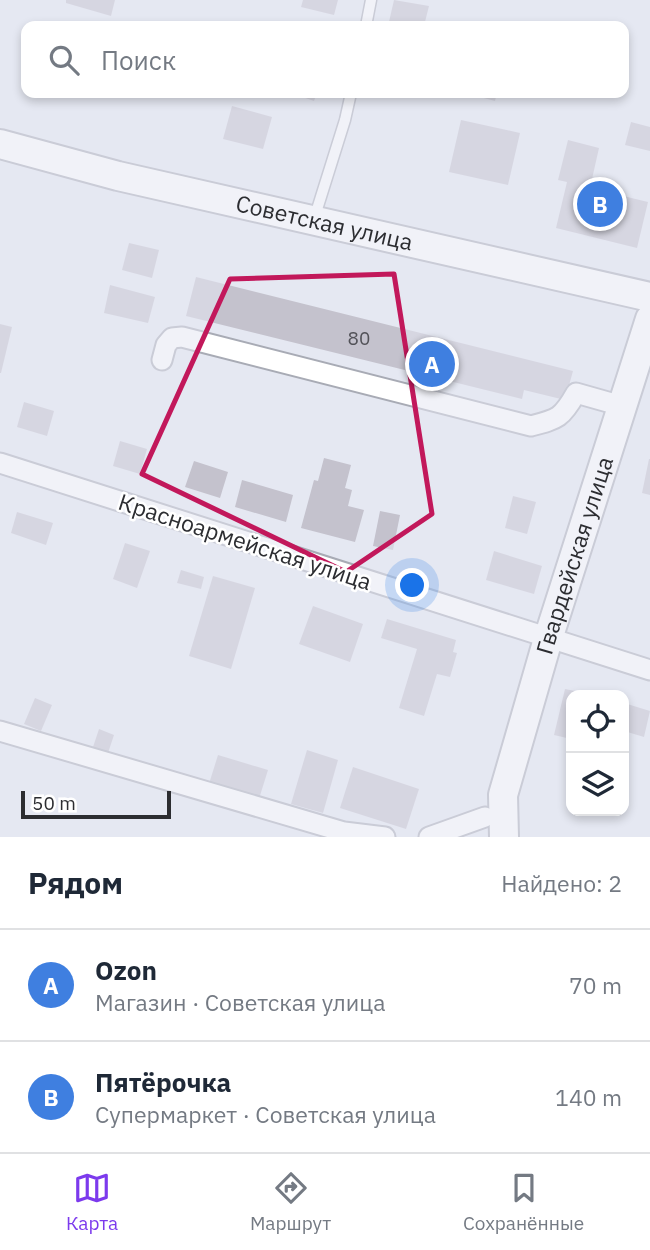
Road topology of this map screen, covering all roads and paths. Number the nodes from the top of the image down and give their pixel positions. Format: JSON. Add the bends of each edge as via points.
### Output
{"nodes":[{"id":1,"x":371,"y":0,"type":"edge"},
{"id":2,"x":367,"y":21,"type":"edge"},
{"id":3,"x":350,"y":98,"type":"edge"},
{"id":4,"x":0,"y":144,"type":"edge"},
{"id":5,"x":314,"y":220,"type":"junction"},
{"id":6,"x":650,"y":297,"type":"edge"},
{"id":7,"x":650,"y":319,"type":"edge"},
{"id":8,"x":162,"y":360,"type":"dead end"},
{"id":9,"x":622,"y":406,"type":"junction"},
{"id":10,"x":0,"y":463,"type":"edge"},
{"id":11,"x":548,"y":639,"type":"junction"},
{"id":12,"x":650,"y":670,"type":"edge"},
{"id":13,"x":0,"y":732,"type":"edge"},
{"id":14,"x":503,"y":795,"type":"junction"},
{"id":15,"x":485,"y":817,"type":"junction"},
{"id":16,"x":385,"y":837,"type":"edge"},
{"id":17,"x":429,"y":837,"type":"edge"},
{"id":18,"x":476,"y":837,"type":"edge"},
{"id":19,"x":505,"y":837,"type":"edge"}],
"edges":[{"from":1,"to":2,"type":"lane"},
{"from":3,"to":5,"type":"lane"},
{"from":4,"to":5,"type":"main road","name":"Советская улица"},
{"from":5,"to":6,"type":"main road","name":"Советская улица"},
{"from":7,"to":9,"type":"main road","name":"Гвардейская улица"},
{"from":8,"to":9,"type":"street","via":[[166,345],[182,337],[531,426],[565,413],[576,393]]},
{"from":9,"to":11,"type":"main road","name":"Гвардейская улица"},
{"from":10,"to":11,"type":"street","name":"Красноармейская улица"},
{"from":11,"to":12,"type":"street","name":"Красноармейская улица"},
{"from":11,"to":14,"type":"main road","name":"Гвардейская улица"},
{"from":13,"to":16,"type":"street","via":[[344,832]]},
{"from":14,"to":15,"type":"street"},
{"from":14,"to":19,"type":"main road","name":"Гвардейская улица"},
{"from":15,"to":17,"type":"street"},
{"from":15,"to":18,"type":"street"}]}
